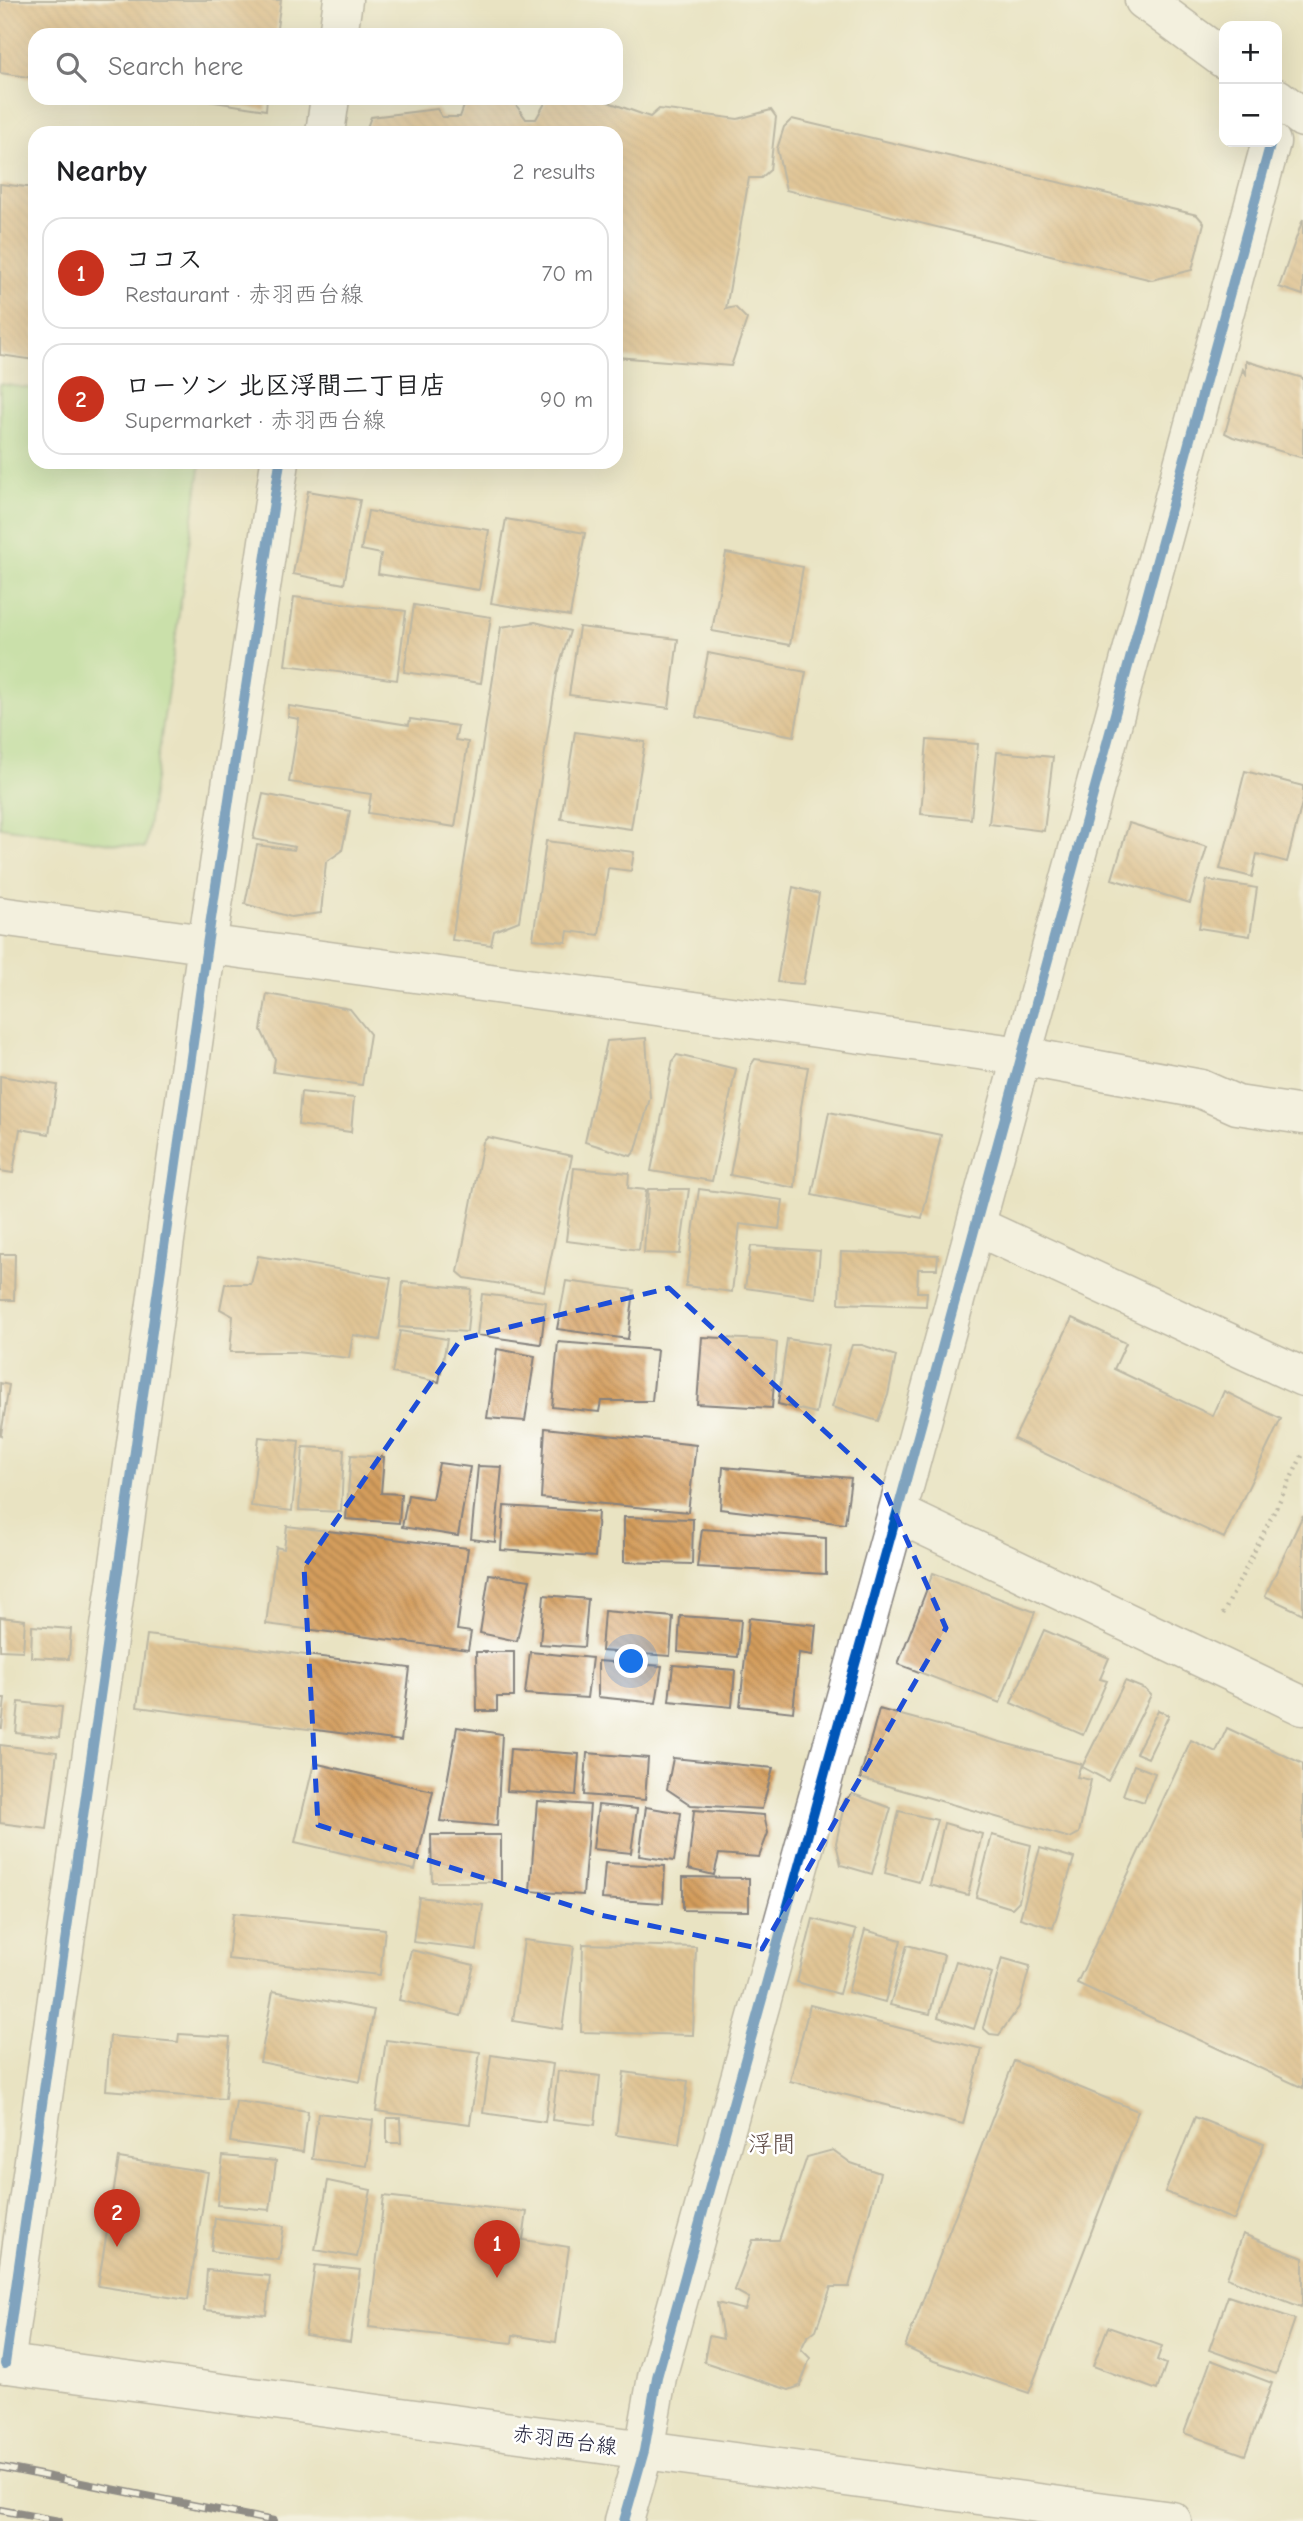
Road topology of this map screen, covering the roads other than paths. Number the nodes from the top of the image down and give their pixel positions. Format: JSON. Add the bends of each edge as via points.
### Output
{"nodes":[{"id":1,"x":343,"y":0,"type":"edge"},
{"id":2,"x":1144,"y":0,"type":"edge"},
{"id":3,"x":339,"y":28,"type":"edge"},
{"id":4,"x":1219,"y":55,"type":"edge"},
{"id":5,"x":329,"y":105,"type":"edge"},
{"id":6,"x":326,"y":126,"type":"edge"},
{"id":7,"x":1270,"y":147,"type":"edge"},
{"id":8,"x":279,"y":469,"type":"edge"},
{"id":9,"x":0,"y":916,"type":"edge"},
{"id":10,"x":208,"y":945,"type":"junction"},
{"id":11,"x":1022,"y":1056,"type":"junction"},
{"id":12,"x":1303,"y":1115,"type":"edge"},
{"id":13,"x":976,"y":1226,"type":"junction"},
{"id":14,"x":1303,"y":1377,"type":"edge"},
{"id":15,"x":897,"y":1513,"type":"junction"},
{"id":16,"x":1303,"y":1706,"type":"edge"},
{"id":17,"x":3,"y":2364,"type":"edge"},
{"id":18,"x":644,"y":2451,"type":"junction"},
{"id":19,"x":624,"y":2521,"type":"edge"},
{"id":20,"x":1172,"y":2521,"type":"edge"}],
"edges":[{"from":1,"to":3,"type":"street"},
{"from":2,"to":4,"type":"street"},
{"from":5,"to":6,"type":"street"},
{"from":7,"to":11,"type":"street"},
{"from":8,"to":10,"type":"street"},
{"from":9,"to":10,"type":"street"},
{"from":10,"to":11,"type":"street"},
{"from":10,"to":17,"type":"street"},
{"from":11,"to":12,"type":"street","via":[[1200,1089],[1237,1105]]},
{"from":11,"to":13,"type":"street"},
{"from":13,"to":14,"type":"street"},
{"from":13,"to":15,"type":"street"},
{"from":15,"to":16,"type":"street"},
{"from":15,"to":18,"type":"street","via":[[657,2377]]},
{"from":17,"to":18,"type":"street","name":"赤羽西台線"},
{"from":18,"to":19,"type":"street"},
{"from":18,"to":20,"type":"street","name":"赤羽西台線"}]}
